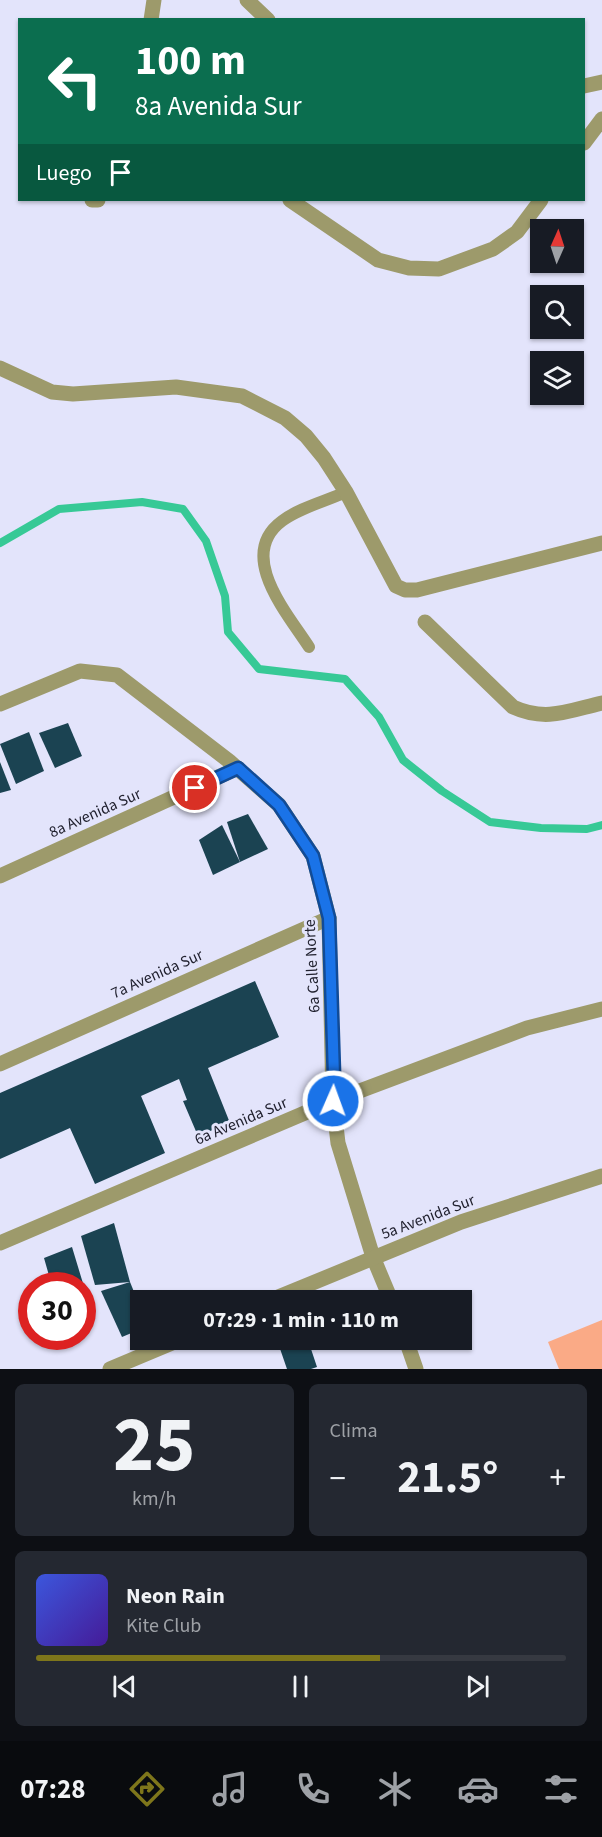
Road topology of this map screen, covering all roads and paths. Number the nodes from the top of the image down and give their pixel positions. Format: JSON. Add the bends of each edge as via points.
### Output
{"nodes":[{"id":1,"x":154,"y":0,"type":"edge"},
{"id":2,"x":247,"y":0,"type":"edge"},
{"id":3,"x":151,"y":18,"type":"edge"},
{"id":4,"x":266,"y":18,"type":"edge"},
{"id":5,"x":602,"y":82,"type":"edge"},
{"id":6,"x":585,"y":86,"type":"edge"},
{"id":7,"x":602,"y":119,"type":"edge"},
{"id":8,"x":585,"y":142,"type":"edge"},
{"id":9,"x":291,"y":201,"type":"edge"},
{"id":10,"x":540,"y":201,"type":"edge"},
{"id":11,"x":0,"y":368,"type":"edge"},
{"id":12,"x":345,"y":492,"type":"junction"},
{"id":13,"x":602,"y":543,"type":"edge"},
{"id":14,"x":425,"y":622,"type":"dead end"},
{"id":15,"x":309,"y":647,"type":"dead end"},
{"id":16,"x":602,"y":703,"type":"edge"},
{"id":17,"x":0,"y":704,"type":"edge"},
{"id":18,"x":238,"y":768,"type":"junction"},
{"id":19,"x":0,"y":876,"type":"edge"},
{"id":20,"x":329,"y":918,"type":"junction"},
{"id":21,"x":602,"y":1009,"type":"edge"},
{"id":22,"x":0,"y":1064,"type":"edge"},
{"id":23,"x":333,"y":1101,"type":"junction"},
{"id":24,"x":602,"y":1176,"type":"edge"},
{"id":25,"x":0,"y":1243,"type":"edge"},
{"id":26,"x":373,"y":1257,"type":"junction"},
{"id":27,"x":295,"y":1290,"type":"edge"},
{"id":28,"x":387,"y":1290,"type":"edge"},
{"id":29,"x":155,"y":1350,"type":"edge"},
{"id":30,"x":409,"y":1350,"type":"edge"},
{"id":31,"x":110,"y":1369,"type":"edge"},
{"id":32,"x":416,"y":1369,"type":"edge"}],
"edges":[{"from":1,"to":3,"type":"street"},
{"from":2,"to":4,"type":"street"},
{"from":5,"to":6,"type":"street"},
{"from":7,"to":8,"type":"street"},
{"from":9,"to":10,"type":"street","via":[[378,260],[409,268],[439,269],[493,249],[517,232]]},
{"from":11,"to":12,"type":"street","via":[[52,392],[176,387],[242,396],[285,418],[306,436]]},
{"from":12,"to":13,"type":"street","via":[[396,586],[405,590]]},
{"from":12,"to":15,"type":"lane","via":[[283,520],[263,546],[262,564],[275,594]]},
{"from":14,"to":16,"type":"street","via":[[513,707],[549,716]]},
{"from":17,"to":18,"type":"street","name":"6a Calle Norte","via":[[80,671],[117,675]]},
{"from":18,"to":19,"type":"street","name":"8a Avenida Sur"},
{"from":18,"to":20,"type":"street","name":"6a Calle Norte","via":[[279,805],[313,856]]},
{"from":20,"to":22,"type":"street","name":"7a Avenida Sur"},
{"from":20,"to":23,"type":"street","name":"6a Calle Norte"},
{"from":21,"to":23,"type":"street","name":"6a Avenida Sur","via":[[527,1028]]},
{"from":23,"to":25,"type":"street","name":"6a Avenida Sur"},
{"from":23,"to":26,"type":"street","name":"6a Calle Norte","via":[[338,1143]]},
{"from":24,"to":26,"type":"street","name":"5a Avenida Sur","via":[[461,1222]]},
{"from":26,"to":27,"type":"street","name":"5a Avenida Sur"},
{"from":26,"to":28,"type":"street","name":"6a Calle Norte"},
{"from":29,"to":31,"type":"street"},
{"from":30,"to":32,"type":"street"}]}
